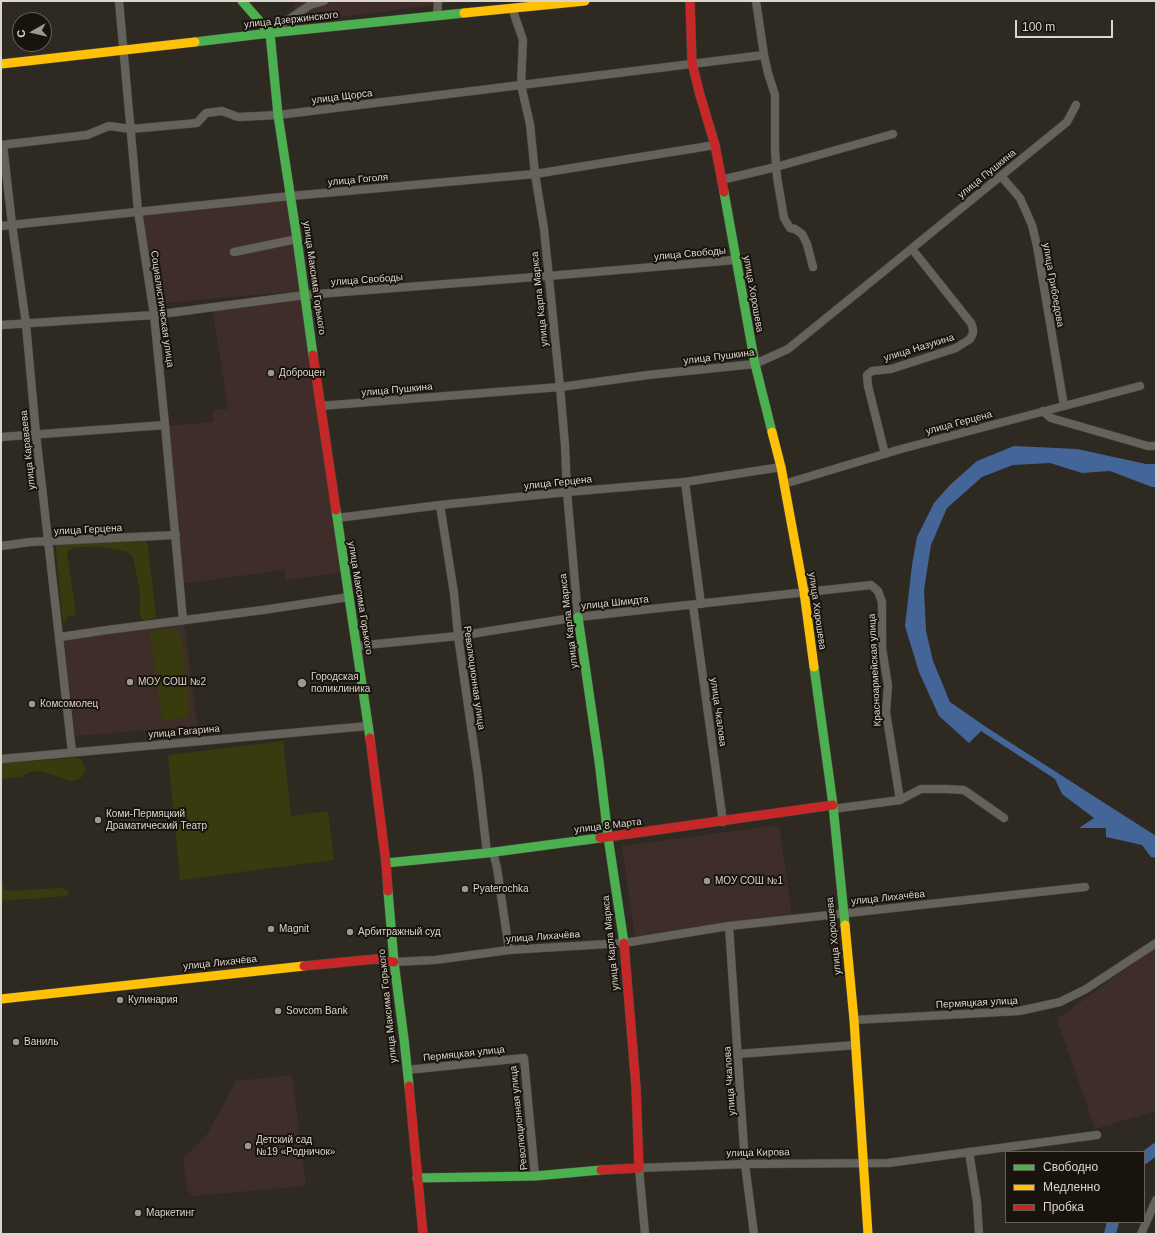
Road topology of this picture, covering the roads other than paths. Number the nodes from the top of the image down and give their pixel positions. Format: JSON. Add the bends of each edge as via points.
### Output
{"nodes":[{"id":1,"x":119,"y":1,"type":"edge"},
{"id":2,"x":242,"y":1,"type":"edge"},
{"id":3,"x":324,"y":1,"type":"edge"},
{"id":4,"x":438,"y":1,"type":"edge"},
{"id":5,"x":585,"y":1,"type":"edge"},
{"id":6,"x":690,"y":1,"type":"edge"},
{"id":7,"x":756,"y":1,"type":"edge"},
{"id":8,"x":512,"y":8,"type":"junction"},
{"id":9,"x":437,"y":16,"type":"junction"},
{"id":10,"x":270,"y":32,"type":"junction"},
{"id":11,"x":124,"y":51,"type":"junction"},
{"id":12,"x":764,"y":55,"type":"junction"},
{"id":13,"x":692,"y":63,"type":"junction"},
{"id":14,"x":1,"y":64,"type":"edge"},
{"id":15,"x":521,"y":85,"type":"junction"},
{"id":16,"x":1076,"y":105,"type":"dead end"},
{"id":17,"x":278,"y":115,"type":"junction"},
{"id":18,"x":131,"y":129,"type":"junction"},
{"id":19,"x":893,"y":134,"type":"dead end"},
{"id":20,"x":2,"y":145,"type":"edge"},
{"id":21,"x":715,"y":145,"type":"junction"},
{"id":22,"x":776,"y":167,"type":"junction"},
{"id":23,"x":535,"y":174,"type":"junction"},
{"id":24,"x":1001,"y":176,"type":"junction"},
{"id":25,"x":722,"y":180,"type":"junction"},
{"id":26,"x":291,"y":196,"type":"junction"},
{"id":27,"x":138,"y":211,"type":"junction"},
{"id":28,"x":12,"y":224,"type":"junction"},
{"id":29,"x":1,"y":226,"type":"edge"},
{"id":30,"x":297,"y":240,"type":"junction"},
{"id":31,"x":912,"y":249,"type":"junction"},
{"id":32,"x":234,"y":252,"type":"dead end"},
{"id":33,"x":735,"y":260,"type":"junction"},
{"id":34,"x":813,"y":267,"type":"dead end"},
{"id":35,"x":548,"y":276,"type":"junction"},
{"id":36,"x":305,"y":295,"type":"junction"},
{"id":37,"x":154,"y":315,"type":"junction"},
{"id":38,"x":26,"y":324,"type":"junction"},
{"id":39,"x":1,"y":326,"type":"edge"},
{"id":40,"x":755,"y":364,"type":"junction"},
{"id":41,"x":1140,"y":386,"type":"dead end"},
{"id":42,"x":560,"y":387,"type":"junction"},
{"id":43,"x":320,"y":406,"type":"junction"},
{"id":44,"x":1064,"y":406,"type":"junction"},
{"id":45,"x":1043,"y":412,"type":"junction"},
{"id":46,"x":165,"y":425,"type":"junction"},
{"id":47,"x":36,"y":434,"type":"junction"},
{"id":48,"x":1,"y":437,"type":"edge"},
{"id":49,"x":1156,"y":446,"type":"edge"},
{"id":50,"x":885,"y":454,"type":"junction"},
{"id":51,"x":781,"y":467,"type":"junction"},
{"id":52,"x":685,"y":482,"type":"junction"},
{"id":53,"x":784,"y":484,"type":"junction"},
{"id":54,"x":567,"y":492,"type":"junction"},
{"id":55,"x":440,"y":505,"type":"junction"},
{"id":56,"x":337,"y":518,"type":"junction"},
{"id":57,"x":176,"y":535,"type":"junction"},
{"id":58,"x":48,"y":542,"type":"junction"},
{"id":59,"x":1,"y":546,"type":"edge"},
{"id":60,"x":804,"y":592,"type":"junction"},
{"id":61,"x":349,"y":597,"type":"junction"},
{"id":62,"x":697,"y":604,"type":"junction"},
{"id":63,"x":578,"y":618,"type":"junction"},
{"id":64,"x":183,"y":620,"type":"junction"},
{"id":65,"x":458,"y":636,"type":"junction"},
{"id":66,"x":60,"y":637,"type":"junction"},
{"id":67,"x":356,"y":646,"type":"junction"},
{"id":68,"x":368,"y":726,"type":"junction"},
{"id":69,"x":72,"y":752,"type":"junction"},
{"id":70,"x":1,"y":759,"type":"edge"},
{"id":71,"x":900,"y":800,"type":"junction"},
{"id":72,"x":833,"y":807,"type":"junction"},
{"id":73,"x":1004,"y":818,"type":"dead end"},
{"id":74,"x":723,"y":822,"type":"junction"},
{"id":75,"x":608,"y":837,"type":"junction"},
{"id":76,"x":490,"y":852,"type":"junction"},
{"id":77,"x":386,"y":863,"type":"junction"},
{"id":78,"x":1085,"y":887,"type":"dead end"},
{"id":79,"x":843,"y":914,"type":"junction"},
{"id":80,"x":729,"y":926,"type":"junction"},
{"id":81,"x":624,"y":943,"type":"junction"},
{"id":82,"x":1156,"y":943,"type":"edge"},
{"id":83,"x":509,"y":950,"type":"junction"},
{"id":84,"x":394,"y":962,"type":"junction"},
{"id":85,"x":1,"y":999,"type":"edge"},
{"id":86,"x":854,"y":1020,"type":"junction"},
{"id":87,"x":856,"y":1045,"type":"junction"},
{"id":88,"x":738,"y":1054,"type":"junction"},
{"id":89,"x":524,"y":1058,"type":"joint"},
{"id":90,"x":407,"y":1070,"type":"junction"},
{"id":91,"x":1097,"y":1135,"type":"dead end"},
{"id":92,"x":969,"y":1152,"type":"junction"},
{"id":93,"x":864,"y":1162,"type":"junction"},
{"id":94,"x":746,"y":1164,"type":"junction"},
{"id":95,"x":639,"y":1168,"type":"junction"},
{"id":96,"x":535,"y":1176,"type":"junction"},
{"id":97,"x":417,"y":1178,"type":"junction"},
{"id":98,"x":1156,"y":1200,"type":"edge"},
{"id":99,"x":423,"y":1234,"type":"edge"},
{"id":100,"x":644,"y":1234,"type":"edge"},
{"id":101,"x":754,"y":1234,"type":"edge"},
{"id":102,"x":868,"y":1234,"type":"edge"},
{"id":103,"x":979,"y":1234,"type":"edge"},
{"id":104,"x":1140,"y":1234,"type":"edge"}],
"edges":[{"from":1,"to":11,"type":"street","name":"Социалистическая улица"},
{"from":2,"to":10,"type":"street"},
{"from":3,"to":10,"type":"street","via":[[310,5]]},
{"from":4,"to":9,"type":"street"},
{"from":5,"to":8,"type":"street","name":"улица Дзержинского"},
{"from":6,"to":13,"type":"street","name":"улица Хорошева"},
{"from":7,"to":12,"type":"street"},
{"from":8,"to":9,"type":"street","name":"улица Дзержинского"},
{"from":8,"to":15,"type":"street","name":"улица Карла Маркса","via":[[523,40]]},
{"from":9,"to":10,"type":"street","name":"улица Дзержинского"},
{"from":10,"to":11,"type":"street","name":"улица Дзержинского"},
{"from":10,"to":17,"type":"street","name":"улица Максима Горького"},
{"from":11,"to":14,"type":"street","name":"улица Дзержинского"},
{"from":11,"to":18,"type":"street","name":"Социалистическая улица"},
{"from":12,"to":13,"type":"street","name":"улица Щорса"},
{"from":12,"to":22,"type":"street","via":[[776,95]]},
{"from":13,"to":15,"type":"street","name":"улица Щорса"},
{"from":13,"to":21,"type":"street","name":"улица Хорошева"},
{"from":15,"to":17,"type":"street","name":"улица Щорса"},
{"from":15,"to":23,"type":"street","name":"улица Карла Маркса","via":[[530,124]]},
{"from":16,"to":24,"type":"street","name":"улица Пушкина","via":[[1067,122]]},
{"from":17,"to":18,"type":"street","name":"улица Щорса","via":[[238,117],[222,111],[206,113],[197,123]]},
{"from":17,"to":26,"type":"street","name":"улица Максима Горького"},
{"from":18,"to":20,"type":"street","name":"улица Щорса","via":[[110,126],[87,135]]},
{"from":18,"to":27,"type":"street","name":"Социалистическая улица"},
{"from":19,"to":22,"type":"street"},
{"from":20,"to":28,"type":"street","name":"улица Караваева"},
{"from":21,"to":23,"type":"street","name":"улица Гоголя"},
{"from":21,"to":25,"type":"street","name":"улица Хорошева"},
{"from":22,"to":25,"type":"street"},
{"from":22,"to":34,"type":"street","via":[[784,218],[790,228],[802,234]]},
{"from":23,"to":26,"type":"street","name":"улица Гоголя"},
{"from":23,"to":35,"type":"street","name":"улица Карла Маркса"},
{"from":24,"to":31,"type":"street","name":"улица Пушкина"},
{"from":24,"to":44,"type":"street","name":"улица Грибоедова","via":[[1020,198],[1032,225]]},
{"from":25,"to":33,"type":"street","name":"улица Хорошева"},
{"from":26,"to":27,"type":"street","name":"улица Гоголя"},
{"from":26,"to":30,"type":"street","name":"улица Максима Горького"},
{"from":27,"to":28,"type":"street","name":"улица Гоголя"},
{"from":27,"to":37,"type":"street","name":"Социалистическая улица"},
{"from":28,"to":29,"type":"street","name":"улица Гоголя"},
{"from":28,"to":38,"type":"street","name":"улица Караваева"},
{"from":30,"to":32,"type":"street"},
{"from":30,"to":36,"type":"street","name":"улица Максима Горького"},
{"from":31,"to":40,"type":"street","name":"улица Пушкина","via":[[788,349]]},
{"from":31,"to":50,"type":"street","name":"улица Назукина","via":[[971,323],[973,333],[965,344],[956,348],[891,368],[872,371],[867,375]]},
{"from":33,"to":35,"type":"street","name":"улица Свободы"},
{"from":33,"to":40,"type":"street","name":"улица Хорошева"},
{"from":35,"to":36,"type":"street","name":"улица Свободы"},
{"from":35,"to":42,"type":"street","name":"улица Карла Маркса"},
{"from":36,"to":37,"type":"street","name":"улица Свободы"},
{"from":36,"to":43,"type":"street","name":"улица Максима Горького"},
{"from":37,"to":38,"type":"street","name":"улица Свободы"},
{"from":37,"to":46,"type":"street","name":"Социалистическая улица"},
{"from":38,"to":39,"type":"street","name":"улица Свободы"},
{"from":38,"to":47,"type":"street","name":"улица Караваева"},
{"from":40,"to":42,"type":"street","name":"улица Пушкина"},
{"from":40,"to":51,"type":"street","name":"улица Хорошева"},
{"from":41,"to":44,"type":"street","name":"улица Герцена"},
{"from":42,"to":43,"type":"street","name":"улица Пушкина"},
{"from":42,"to":54,"type":"street","name":"улица Карла Маркса"},
{"from":43,"to":56,"type":"street","name":"улица Максима Горького"},
{"from":44,"to":45,"type":"street","name":"улица Герцена"},
{"from":45,"to":49,"type":"street","via":[[1051,418],[1148,446]]},
{"from":45,"to":50,"type":"street","name":"улица Герцена"},
{"from":46,"to":47,"type":"street"},
{"from":46,"to":57,"type":"street","name":"Социалистическая улица"},
{"from":47,"to":48,"type":"street"},
{"from":47,"to":58,"type":"street","name":"улица Караваева"},
{"from":50,"to":53,"type":"street","name":"улица Герцена"},
{"from":51,"to":52,"type":"street","name":"улица Герцена"},
{"from":51,"to":53,"type":"street","name":"улица Хорошева"},
{"from":52,"to":54,"type":"street","name":"улица Герцена"},
{"from":52,"to":62,"type":"street","name":"улица Чкалова"},
{"from":53,"to":60,"type":"street","name":"улица Хорошева"},
{"from":54,"to":55,"type":"street","name":"улица Герцена"},
{"from":54,"to":63,"type":"street","name":"улица Карла Маркса"},
{"from":55,"to":56,"type":"street","name":"улица Герцена"},
{"from":55,"to":65,"type":"street","name":"Революционная улица"},
{"from":56,"to":61,"type":"street","name":"улица Максима Горького"},
{"from":57,"to":58,"type":"street","name":"улица Герцена"},
{"from":57,"to":64,"type":"street","name":"Социалистическая улица"},
{"from":58,"to":59,"type":"street","name":"улица Герцена"},
{"from":58,"to":66,"type":"street","name":"улица Караваева"},
{"from":60,"to":62,"type":"street","name":"улица Шмидта"},
{"from":60,"to":71,"type":"street","name":"Красноармейская улица","via":[[871,584],[878,591],[882,602],[882,648],[888,686],[886,712]]},
{"from":60,"to":72,"type":"street","name":"улица Хорошева"},
{"from":61,"to":64,"type":"street"},
{"from":61,"to":67,"type":"street","name":"улица Максима Горького"},
{"from":62,"to":63,"type":"street","name":"улица Шмидта"},
{"from":62,"to":74,"type":"street","name":"улица Чкалова"},
{"from":63,"to":65,"type":"street","name":"улица Шмидта"},
{"from":63,"to":75,"type":"street","name":"улица Карла Маркса"},
{"from":64,"to":66,"type":"street"},
{"from":65,"to":67,"type":"street","name":"улица Шмидта"},
{"from":65,"to":76,"type":"street","name":"Революционная улица"},
{"from":66,"to":69,"type":"street","name":"улица Караваева"},
{"from":67,"to":68,"type":"street","name":"улица Максима Горького"},
{"from":68,"to":69,"type":"street","name":"улица Гагарина"},
{"from":68,"to":77,"type":"street","name":"улица Максима Горького"},
{"from":69,"to":70,"type":"street","name":"улица Гагарина"},
{"from":71,"to":72,"type":"street"},
{"from":71,"to":73,"type":"street","via":[[921,789],[964,790]]},
{"from":72,"to":74,"type":"street","name":"улица 8 Марта"},
{"from":72,"to":79,"type":"street","name":"улица Хорошева"},
{"from":74,"to":75,"type":"street","name":"улица 8 Марта"},
{"from":75,"to":76,"type":"street","name":"улица 8 Марта"},
{"from":75,"to":81,"type":"street","name":"улица Карла Маркса"},
{"from":76,"to":77,"type":"street","name":"улица 8 Марта"},
{"from":76,"to":83,"type":"street","name":"Революционная улица"},
{"from":77,"to":84,"type":"street","name":"улица Максима Горького"},
{"from":78,"to":79,"type":"street","name":"улица Лихачёва"},
{"from":79,"to":80,"type":"street","name":"улица Лихачёва"},
{"from":79,"to":86,"type":"street","name":"улица Хорошева"},
{"from":80,"to":81,"type":"street","name":"улица Лихачёва"},
{"from":80,"to":88,"type":"street","name":"улица Чкалова"},
{"from":81,"to":83,"type":"street","name":"улица Лихачёва"},
{"from":81,"to":95,"type":"street","name":"улица Карла Маркса","via":[[636,1087]]},
{"from":82,"to":86,"type":"street","name":"Пермяцкая улица","via":[[1086,989],[1060,1002],[1019,1011]]},
{"from":83,"to":84,"type":"street","name":"улица Лихачёва","via":[[435,960]]},
{"from":84,"to":85,"type":"street","name":"улица Лихачёва","via":[[376,959]]},
{"from":84,"to":90,"type":"street","name":"улица Максима Горького"},
{"from":86,"to":87,"type":"street","name":"улица Хорошева"},
{"from":87,"to":88,"type":"street"},
{"from":87,"to":93,"type":"street","name":"улица Хорошева"},
{"from":88,"to":94,"type":"street","name":"улица Чкалова"},
{"from":89,"to":90,"type":"street","name":"Пермяцкая улица"},
{"from":89,"to":96,"type":"street","name":"Революционная улица"},
{"from":90,"to":97,"type":"street","name":"улица Максима Горького"},
{"from":91,"to":92,"type":"street","name":"улица Кирова"},
{"from":92,"to":93,"type":"street","name":"улица Кирова","via":[[888,1163]]},
{"from":92,"to":103,"type":"street"},
{"from":93,"to":94,"type":"street","name":"улица Кирова"},
{"from":93,"to":102,"type":"street","name":"улица Хорошева"},
{"from":94,"to":95,"type":"street","name":"улица Кирова"},
{"from":94,"to":101,"type":"street","name":"улица Чкалова"},
{"from":95,"to":96,"type":"street","name":"улица Кирова"},
{"from":95,"to":100,"type":"street","name":"улица Карла Маркса"},
{"from":96,"to":97,"type":"street","name":"улица Кирова"},
{"from":97,"to":99,"type":"street","name":"улица Максима Горького"},
{"from":98,"to":104,"type":"street"}]}
